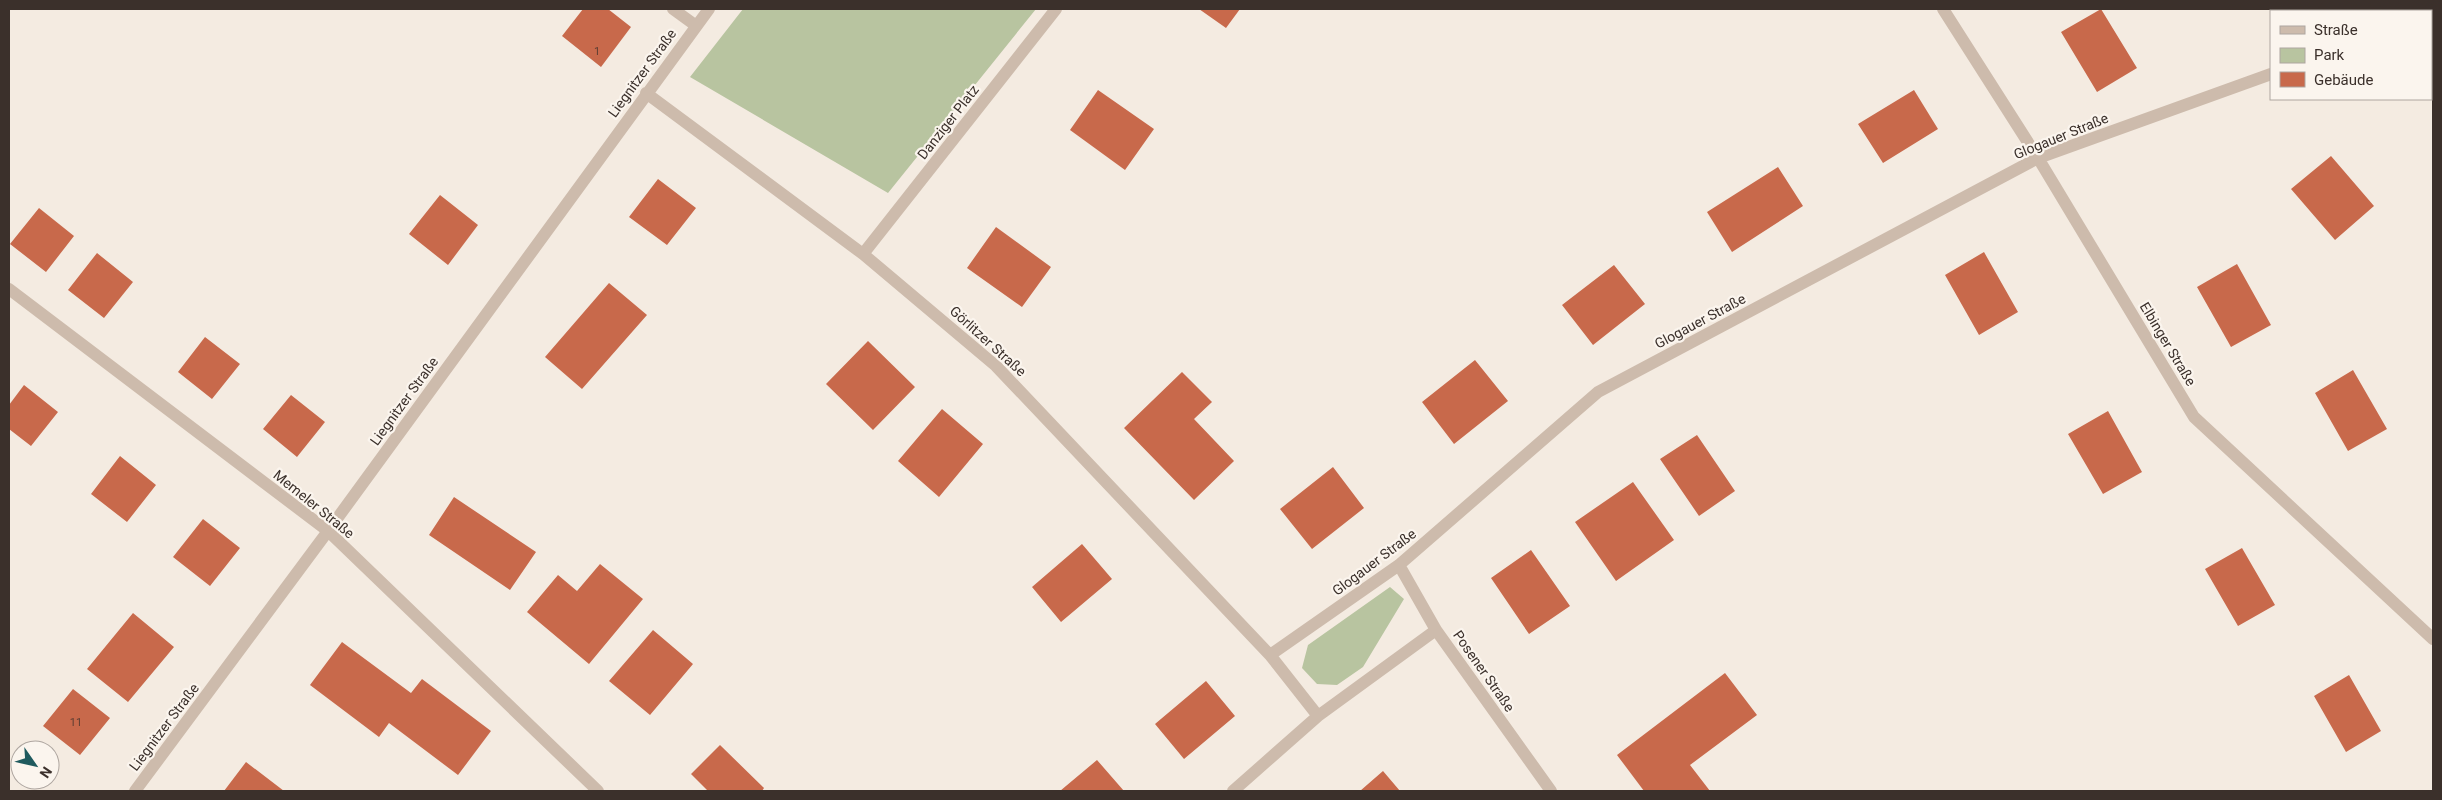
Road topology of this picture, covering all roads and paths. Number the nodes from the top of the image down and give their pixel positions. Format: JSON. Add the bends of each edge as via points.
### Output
{"nodes":[{"id":1,"x":673,"y":9,"type":"edge"},
{"id":2,"x":709,"y":9,"type":"edge"},
{"id":3,"x":1056,"y":9,"type":"edge"},
{"id":4,"x":1943,"y":9,"type":"edge"},
{"id":5,"x":695,"y":26,"type":"junction"},
{"id":6,"x":2270,"y":74,"type":"edge"},
{"id":7,"x":646,"y":94,"type":"junction"},
{"id":8,"x":2038,"y":158,"type":"junction"},
{"id":9,"x":863,"y":254,"type":"junction"},
{"id":10,"x":9,"y":288,"type":"edge"},
{"id":11,"x":328,"y":531,"type":"junction"},
{"id":12,"x":1399,"y":565,"type":"junction"},
{"id":13,"x":1436,"y":630,"type":"junction"},
{"id":14,"x":2433,"y":639,"type":"edge"},
{"id":15,"x":1270,"y":655,"type":"junction"},
{"id":16,"x":1318,"y":716,"type":"junction"},
{"id":17,"x":135,"y":791,"type":"edge"},
{"id":18,"x":598,"y":791,"type":"edge"},
{"id":19,"x":1233,"y":791,"type":"edge"},
{"id":20,"x":1551,"y":791,"type":"edge"}],
"edges":[{"from":1,"to":5,"type":"street"},
{"from":2,"to":5,"type":"street"},
{"from":3,"to":9,"type":"street","name":"Danziger Platz"},
{"from":4,"to":8,"type":"street","name":"Elbinger Straße"},
{"from":5,"to":7,"type":"street","name":"Liegnitzer Straße"},
{"from":6,"to":8,"type":"street","name":"Glogauer Straße"},
{"from":7,"to":9,"type":"street","name":"Görlitzer Straße"},
{"from":7,"to":11,"type":"street","name":"Liegnitzer Straße"},
{"from":8,"to":12,"type":"street","name":"Glogauer Straße","via":[[1598,392]]},
{"from":8,"to":14,"type":"street","name":"Elbinger Straße","via":[[2194,417]]},
{"from":9,"to":15,"type":"street","name":"Görlitzer Straße","via":[[996,366]]},
{"from":10,"to":11,"type":"street","name":"Memeler Straße"},
{"from":11,"to":17,"type":"street","name":"Liegnitzer Straße"},
{"from":11,"to":18,"type":"street","name":"Memeler Straße"},
{"from":12,"to":13,"type":"street","name":"Posener Straße"},
{"from":12,"to":15,"type":"street","name":"Glogauer Straße"},
{"from":13,"to":16,"type":"street"},
{"from":13,"to":20,"type":"street","name":"Posener Straße"},
{"from":15,"to":16,"type":"street"},
{"from":16,"to":19,"type":"street"}]}
